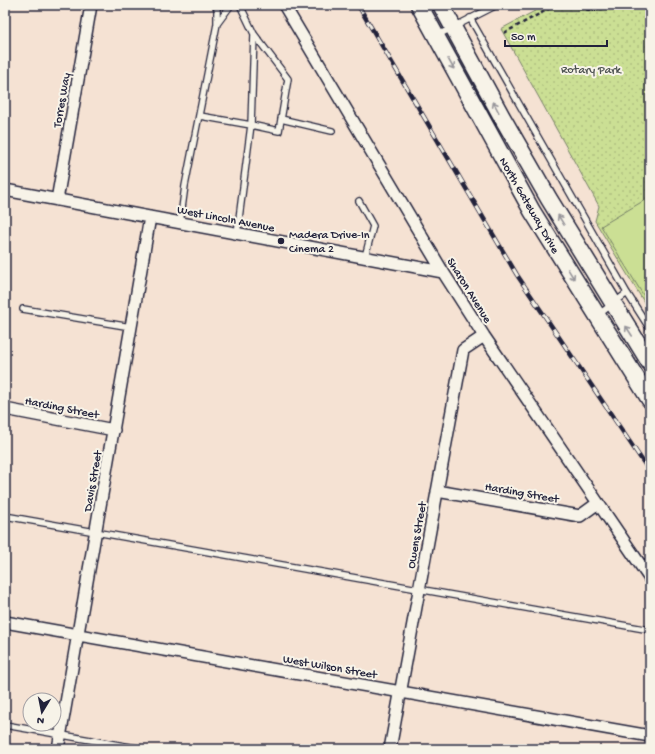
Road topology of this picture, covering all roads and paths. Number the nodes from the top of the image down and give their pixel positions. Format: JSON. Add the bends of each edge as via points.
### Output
{"nodes":[{"id":1,"x":91,"y":5,"type":"edge"},
{"id":2,"x":217,"y":5,"type":"edge"},
{"id":3,"x":231,"y":5,"type":"edge"},
{"id":4,"x":240,"y":5,"type":"edge"},
{"id":5,"x":284,"y":5,"type":"edge"},
{"id":6,"x":497,"y":5,"type":"edge"},
{"id":7,"x":556,"y":5,"type":"edge"},
{"id":8,"x":573,"y":5,"type":"edge"},
{"id":9,"x":612,"y":5,"type":"edge"},
{"id":10,"x":428,"y":8,"type":"edge"},
{"id":11,"x":470,"y":18,"type":"junction"},
{"id":12,"x":217,"y":24,"type":"junction"},
{"id":13,"x":453,"y":27,"type":"junction"},
{"id":14,"x":504,"y":33,"type":"dead end"},
{"id":15,"x":254,"y":34,"type":"junction"},
{"id":16,"x":436,"y":36,"type":"junction"},
{"id":17,"x":200,"y":116,"type":"junction"},
{"id":18,"x":281,"y":119,"type":"junction"},
{"id":19,"x":251,"y":125,"type":"junction"},
{"id":20,"x":332,"y":131,"type":"dead end"},
{"id":21,"x":5,"y":190,"type":"edge"},
{"id":22,"x":57,"y":200,"type":"junction"},
{"id":23,"x":359,"y":201,"type":"dead end"},
{"id":24,"x":150,"y":218,"type":"junction"},
{"id":25,"x":180,"y":223,"type":"junction"},
{"id":26,"x":237,"y":234,"type":"junction"},
{"id":27,"x":365,"y":257,"type":"junction"},
{"id":28,"x":443,"y":272,"type":"junction"},
{"id":29,"x":627,"y":293,"type":"junction"},
{"id":30,"x":612,"y":304,"type":"junction"},
{"id":31,"x":23,"y":309,"type":"dead end"},
{"id":32,"x":597,"y":316,"type":"junction"},
{"id":33,"x":132,"y":327,"type":"junction"},
{"id":34,"x":650,"y":329,"type":"edge"},
{"id":35,"x":484,"y":336,"type":"junction"},
{"id":36,"x":650,"y":363,"type":"edge"},
{"id":37,"x":650,"y":400,"type":"edge"},
{"id":38,"x":5,"y":409,"type":"edge"},
{"id":39,"x":114,"y":430,"type":"junction"},
{"id":40,"x":437,"y":491,"type":"junction"},
{"id":41,"x":598,"y":503,"type":"junction"},
{"id":42,"x":5,"y":516,"type":"edge"},
{"id":43,"x":96,"y":532,"type":"junction"},
{"id":44,"x":650,"y":579,"type":"edge"},
{"id":45,"x":419,"y":589,"type":"junction"},
{"id":46,"x":5,"y":622,"type":"edge"},
{"id":47,"x":650,"y":630,"type":"edge"},
{"id":48,"x":78,"y":635,"type":"junction"},
{"id":49,"x":401,"y":692,"type":"junction"},
{"id":50,"x":5,"y":725,"type":"edge"},
{"id":51,"x":61,"y":734,"type":"junction"},
{"id":52,"x":650,"y":736,"type":"edge"},
{"id":53,"x":58,"y":749,"type":"edge"},
{"id":54,"x":142,"y":749,"type":"edge"},
{"id":55,"x":390,"y":749,"type":"edge"}],
"edges":[{"from":1,"to":22,"type":"street","name":"Torres Way"},
{"from":2,"to":12,"type":"lane"},
{"from":3,"to":12,"type":"lane"},
{"from":4,"to":15,"type":"lane"},
{"from":5,"to":28,"type":"street","name":"Sharon Avenue"},
{"from":6,"to":11,"type":"lane"},
{"from":7,"to":14,"type":"path"},
{"from":8,"to":9,"type":"path","via":[[591,11]]},
{"from":10,"to":13,"type":"main road","name":"North Gateway Drive"},
{"from":10,"to":16,"type":"main road","name":"North Gateway Drive"},
{"from":11,"to":13,"type":"lane"},
{"from":11,"to":29,"type":"lane"},
{"from":12,"to":17,"type":"lane"},
{"from":13,"to":16,"type":"lane"},
{"from":30,"to":13,"type":"main road","name":"North Gateway Drive","one_way":true,"via":[[541,186]]},
{"from":15,"to":18,"type":"lane","via":[[288,78]]},
{"from":15,"to":19,"type":"lane"},
{"from":16,"to":32,"type":"main road","name":"North Gateway Drive","one_way":true,"via":[[532,211]]},
{"from":17,"to":19,"type":"lane"},
{"from":17,"to":25,"type":"lane"},
{"from":18,"to":19,"type":"lane","via":[[279,131]]},
{"from":18,"to":20,"type":"lane"},
{"from":19,"to":26,"type":"lane"},
{"from":21,"to":22,"type":"street","name":"West Lincoln Avenue"},
{"from":22,"to":24,"type":"street","name":"West Lincoln Avenue"},
{"from":23,"to":27,"type":"lane","via":[[373,226]]},
{"from":24,"to":25,"type":"street","name":"West Lincoln Avenue"},
{"from":24,"to":33,"type":"street","name":"Davis Street"},
{"from":25,"to":26,"type":"street","name":"West Lincoln Avenue"},
{"from":26,"to":27,"type":"street","name":"West Lincoln Avenue"},
{"from":27,"to":28,"type":"street","name":"West Lincoln Avenue"},
{"from":28,"to":35,"type":"street","name":"Sharon Avenue"},
{"from":29,"to":30,"type":"lane"},
{"from":29,"to":34,"type":"lane"},
{"from":30,"to":32,"type":"lane"},
{"from":36,"to":30,"type":"main road","name":"North Gateway Drive","one_way":true},
{"from":31,"to":33,"type":"lane"},
{"from":32,"to":37,"type":"main road","name":"North Gateway Drive"},
{"from":33,"to":39,"type":"street","name":"Davis Street"},
{"from":35,"to":40,"type":"street","name":"Owens Street","via":[[463,350]]},
{"from":35,"to":41,"type":"street","name":"Sharon Avenue"},
{"from":38,"to":39,"type":"street","name":"Harding Street"},
{"from":39,"to":43,"type":"street","name":"Davis Street"},
{"from":40,"to":41,"type":"street","name":"Harding Street","via":[[580,516]]},
{"from":40,"to":45,"type":"street","name":"Owens Street"},
{"from":41,"to":44,"type":"street","name":"Sharon Avenue"},
{"from":42,"to":43,"type":"lane"},
{"from":43,"to":45,"type":"lane"},
{"from":43,"to":48,"type":"street","name":"Davis Street"},
{"from":45,"to":47,"type":"lane"},
{"from":45,"to":49,"type":"street","name":"Owens Street"},
{"from":46,"to":48,"type":"street","name":"West Wilson Street"},
{"from":48,"to":49,"type":"street","name":"West Wilson Street"},
{"from":48,"to":51,"type":"street","name":"Davis Street"},
{"from":49,"to":52,"type":"street","name":"West Wilson Street"},
{"from":49,"to":55,"type":"street","name":"Owens Street"},
{"from":50,"to":51,"type":"lane"},
{"from":51,"to":53,"type":"street","name":"Davis Street"},
{"from":51,"to":54,"type":"lane"}]}
